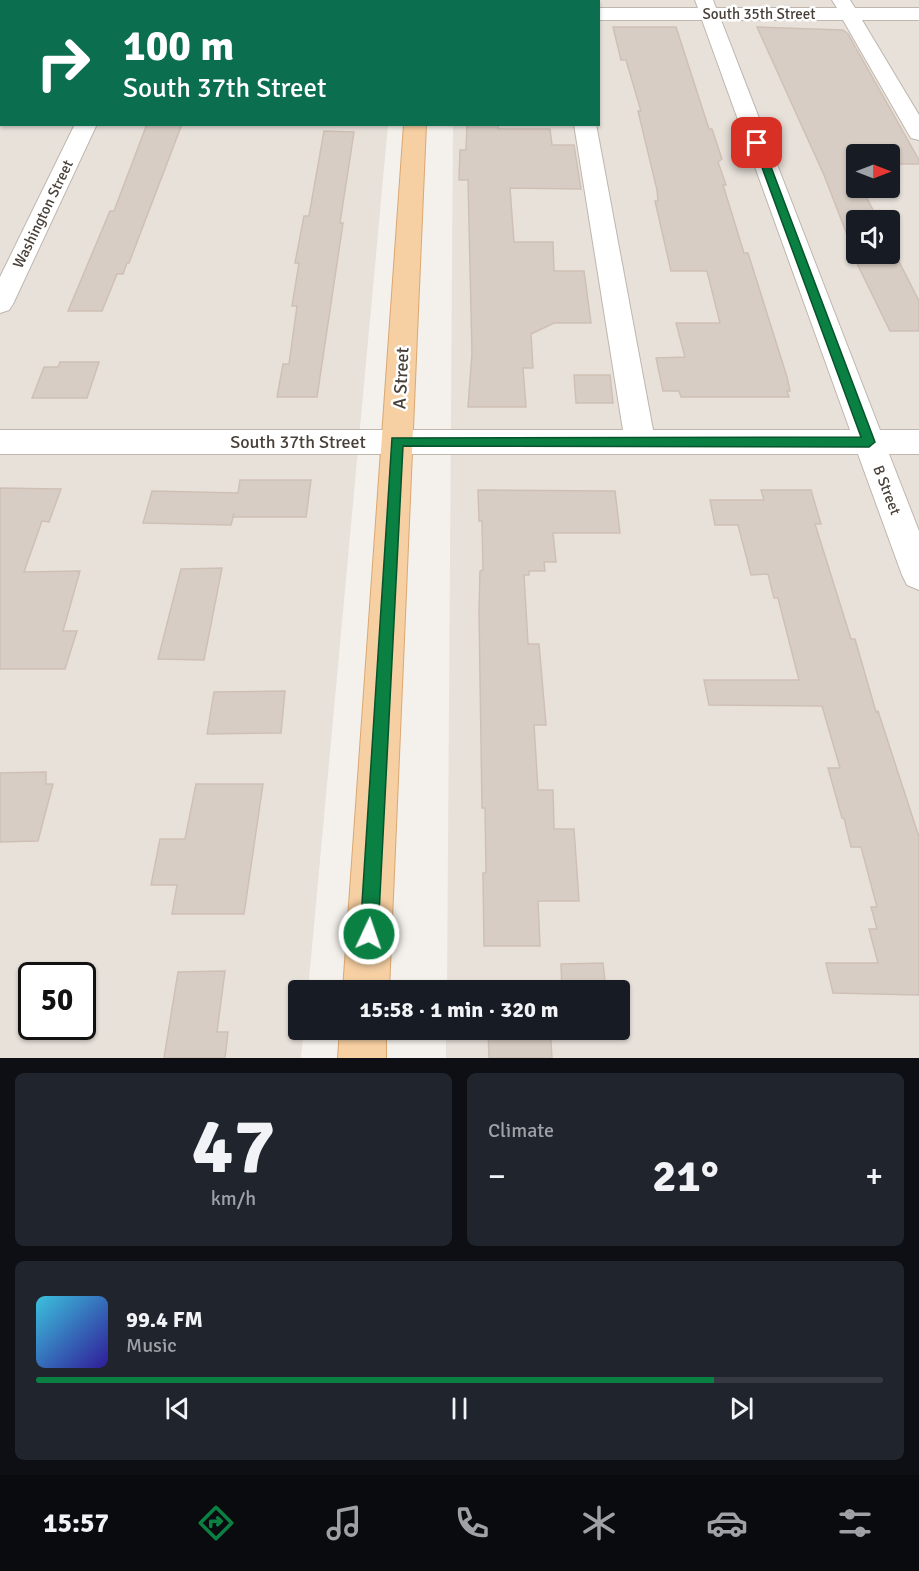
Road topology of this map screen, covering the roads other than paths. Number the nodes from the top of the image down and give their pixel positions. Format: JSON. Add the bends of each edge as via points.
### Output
{"nodes":[{"id":1,"x":707,"y":7,"type":"edge"},
{"id":2,"x":845,"y":7,"type":"edge"},
{"id":3,"x":600,"y":14,"type":"edge"},
{"id":4,"x":919,"y":14,"type":"edge"},
{"id":5,"x":85,"y":126,"type":"edge"},
{"id":6,"x":415,"y":126,"type":"edge"},
{"id":7,"x":585,"y":126,"type":"edge"},
{"id":8,"x":919,"y":133,"type":"edge"},
{"id":9,"x":0,"y":304,"type":"edge"},
{"id":10,"x":0,"y":442,"type":"edge"},
{"id":11,"x":397,"y":442,"type":"junction"},
{"id":12,"x":869,"y":442,"type":"junction"},
{"id":13,"x":919,"y":442,"type":"edge"},
{"id":14,"x":640,"y":443,"type":"junction"},
{"id":15,"x":919,"y":575,"type":"edge"},
{"id":16,"x":367,"y":980,"type":"edge"},
{"id":17,"x":363,"y":1040,"type":"edge"},
{"id":18,"x":362,"y":1058,"type":"edge"}],
"edges":[{"from":1,"to":2,"type":"street","name":"South 35th Street"},
{"from":1,"to":3,"type":"street","name":"South 35th Street"},
{"from":1,"to":12,"type":"street","name":"B Street"},
{"from":2,"to":4,"type":"street","name":"South 35th Street"},
{"from":2,"to":8,"type":"street"},
{"from":5,"to":9,"type":"street","name":"Washington Street"},
{"from":6,"to":11,"type":"main road","name":"A Street"},
{"from":7,"to":14,"type":"street"},
{"from":10,"to":11,"type":"street","name":"South 37th Street"},
{"from":11,"to":14,"type":"street","name":"South 37th Street"},
{"from":11,"to":16,"type":"main road","name":"A Street"},
{"from":12,"to":13,"type":"street","name":"South 37th Street"},
{"from":12,"to":14,"type":"street","name":"South 37th Street"},
{"from":12,"to":15,"type":"street","name":"B Street"},
{"from":17,"to":18,"type":"main road"}]}
